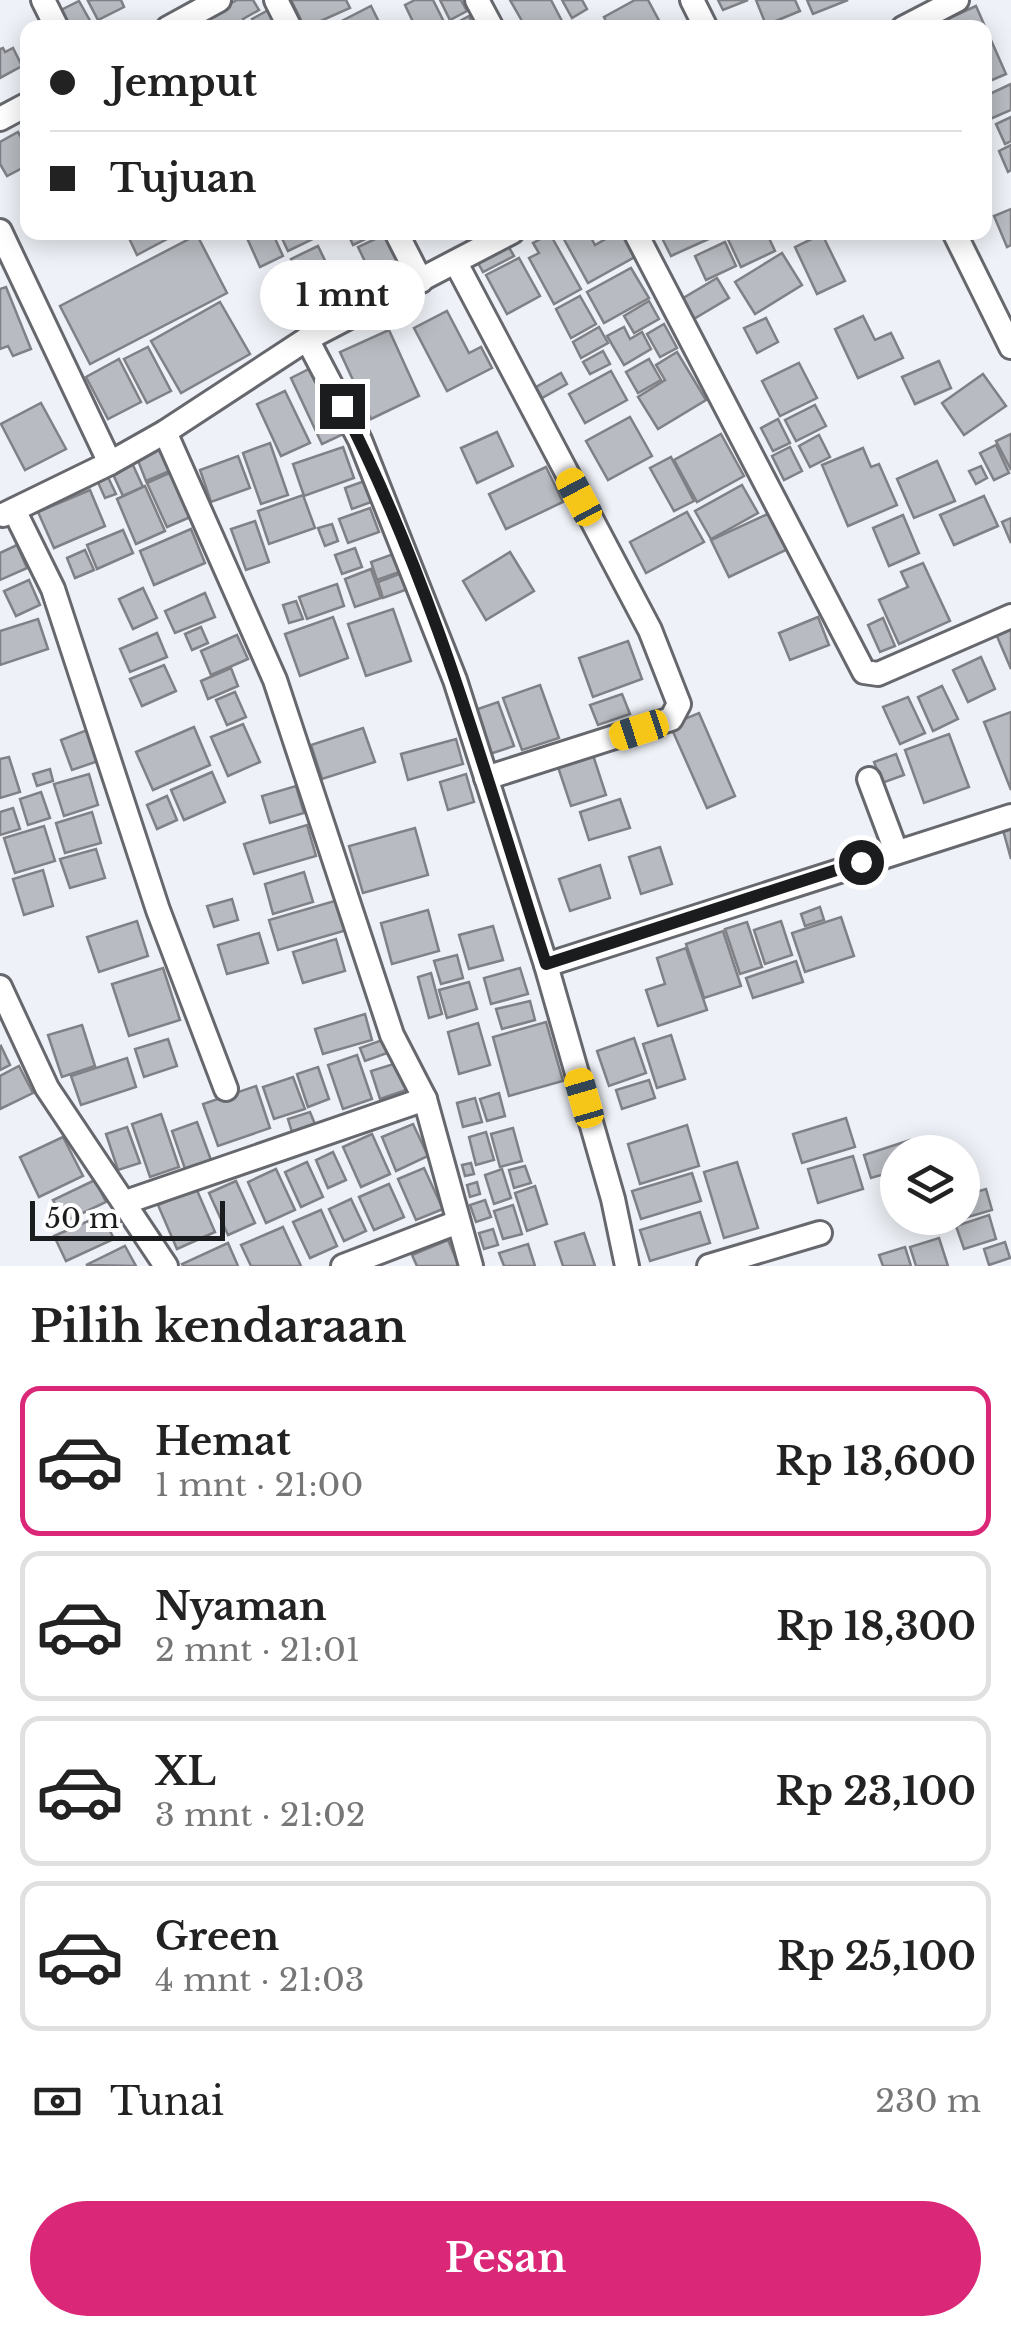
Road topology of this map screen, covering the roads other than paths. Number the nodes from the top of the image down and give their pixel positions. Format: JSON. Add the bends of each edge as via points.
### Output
{"nodes":[{"id":1,"x":219,"y":0,"type":"edge"},
{"id":2,"x":957,"y":0,"type":"edge"},
{"id":3,"x":183,"y":20,"type":"edge"},
{"id":4,"x":918,"y":20,"type":"edge"},
{"id":5,"x":0,"y":231,"type":"edge"},
{"id":6,"x":400,"y":240,"type":"edge"},
{"id":7,"x":498,"y":240,"type":"edge"},
{"id":8,"x":639,"y":240,"type":"edge"},
{"id":9,"x":958,"y":240,"type":"edge"},
{"id":10,"x":456,"y":264,"type":"junction"},
{"id":11,"x":421,"y":281,"type":"junction"},
{"id":12,"x":307,"y":338,"type":"junction"},
{"id":13,"x":1011,"y":347,"type":"edge"},
{"id":14,"x":165,"y":432,"type":"junction"},
{"id":15,"x":110,"y":463,"type":"junction"},
{"id":16,"x":7,"y":513,"type":"edge"},
{"id":17,"x":1011,"y":616,"type":"edge"},
{"id":18,"x":486,"y":778,"type":"junction"},
{"id":19,"x":869,"y":779,"type":"dead end"},
{"id":20,"x":1011,"y":816,"type":"edge"},
{"id":21,"x":896,"y":851,"type":"junction"},
{"id":22,"x":546,"y":964,"type":"junction"},
{"id":23,"x":0,"y":987,"type":"edge"},
{"id":24,"x":226,"y":1088,"type":"dead end"},
{"id":25,"x":425,"y":1098,"type":"junction"},
{"id":26,"x":126,"y":1202,"type":"junction"},
{"id":27,"x":458,"y":1222,"type":"junction"},
{"id":28,"x":820,"y":1234,"type":"dead end"},
{"id":29,"x":166,"y":1266,"type":"edge"},
{"id":30,"x":343,"y":1266,"type":"edge"},
{"id":31,"x":471,"y":1266,"type":"edge"},
{"id":32,"x":627,"y":1266,"type":"edge"},
{"id":33,"x":709,"y":1266,"type":"edge"}],
"edges":[{"from":1,"to":3,"type":"street"},
{"from":2,"to":4,"type":"street"},
{"from":5,"to":15,"type":"street"},
{"from":6,"to":11,"type":"street"},
{"from":7,"to":10,"type":"street"},
{"from":8,"to":17,"type":"street","via":[[864,672],[878,674]]},
{"from":9,"to":13,"type":"street"},
{"from":10,"to":11,"type":"street"},
{"from":10,"to":18,"type":"street","via":[[650,630],[679,704],[670,720]]},
{"from":11,"to":12,"type":"street"},
{"from":12,"to":14,"type":"street"},
{"from":12,"to":18,"type":"street","via":[[360,440],[412,565]]},
{"from":14,"to":15,"type":"street"},
{"from":14,"to":25,"type":"street","via":[[276,680],[392,1036]]},
{"from":15,"to":16,"type":"street"},
{"from":16,"to":24,"type":"street","via":[[54,589],[158,910]]},
{"from":18,"to":22,"type":"street"},
{"from":19,"to":21,"type":"street"},
{"from":20,"to":21,"type":"street"},
{"from":21,"to":22,"type":"street"},
{"from":22,"to":32,"type":"street"},
{"from":23,"to":26,"type":"street","via":[[46,1088]]},
{"from":25,"to":26,"type":"street"},
{"from":25,"to":27,"type":"street"},
{"from":26,"to":29,"type":"street"},
{"from":27,"to":30,"type":"street"},
{"from":27,"to":31,"type":"street"},
{"from":28,"to":33,"type":"street"}]}
